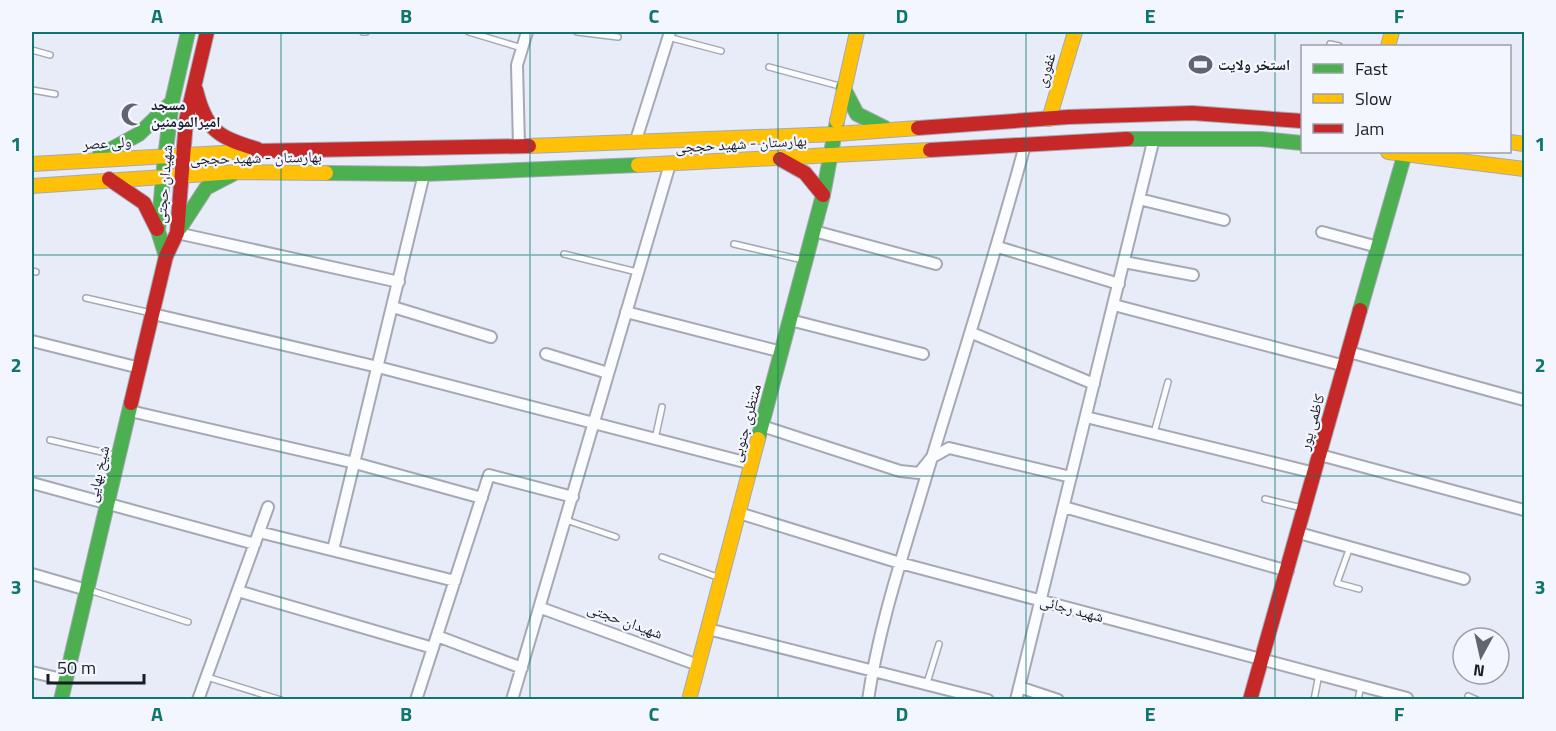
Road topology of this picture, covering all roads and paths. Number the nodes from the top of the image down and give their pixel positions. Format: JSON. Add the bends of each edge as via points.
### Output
{"nodes":[{"id":1,"x":188,"y":32,"type":"edge"},
{"id":2,"x":207,"y":32,"type":"edge"},
{"id":3,"x":469,"y":32,"type":"edge"},
{"id":4,"x":527,"y":32,"type":"edge"},
{"id":5,"x":577,"y":32,"type":"edge"},
{"id":6,"x":857,"y":32,"type":"edge"},
{"id":7,"x":1075,"y":32,"type":"edge"},
{"id":8,"x":669,"y":34,"type":"edge"},
{"id":9,"x":618,"y":37,"type":"dead end"},
{"id":10,"x":1330,"y":44,"type":"dead end"},
{"id":11,"x":1334,"y":45,"type":"edge"},
{"id":12,"x":522,"y":48,"type":"junction"},
{"id":13,"x":32,"y":50,"type":"edge"},
{"id":14,"x":721,"y":51,"type":"dead end"},
{"id":15,"x":50,"y":55,"type":"dead end"},
{"id":16,"x":769,"y":67,"type":"dead end"},
{"id":17,"x":194,"y":84,"type":"junction"},
{"id":18,"x":843,"y":87,"type":"junction"},
{"id":19,"x":32,"y":90,"type":"edge"},
{"id":20,"x":55,"y":94,"type":"dead end"},
{"id":21,"x":172,"y":102,"type":"junction"},
{"id":22,"x":1049,"y":119,"type":"junction"},
{"id":23,"x":1301,"y":121,"type":"edge"},
{"id":24,"x":888,"y":129,"type":"junction"},
{"id":25,"x":836,"y":134,"type":"junction"},
{"id":26,"x":1154,"y":138,"type":"junction"},
{"id":27,"x":636,"y":140,"type":"junction"},
{"id":28,"x":1301,"y":143,"type":"edge"},
{"id":29,"x":1025,"y":145,"type":"junction"},
{"id":30,"x":519,"y":146,"type":"junction"},
{"id":31,"x":281,"y":150,"type":"junction"},
{"id":32,"x":1405,"y":153,"type":"joint"},
{"id":33,"x":831,"y":155,"type":"junction"},
{"id":34,"x":165,"y":157,"type":"junction"},
{"id":35,"x":184,"y":157,"type":"junction"},
{"id":36,"x":780,"y":159,"type":"junction"},
{"id":37,"x":87,"y":161,"type":"junction"},
{"id":38,"x":32,"y":164,"type":"edge"},
{"id":39,"x":670,"y":164,"type":"junction"},
{"id":40,"x":1524,"y":169,"type":"edge"},
{"id":41,"x":237,"y":172,"type":"junction"},
{"id":42,"x":424,"y":174,"type":"junction"},
{"id":43,"x":163,"y":176,"type":"junction"},
{"id":44,"x":182,"y":176,"type":"junction"},
{"id":45,"x":109,"y":179,"type":"junction"},
{"id":46,"x":32,"y":186,"type":"edge"},
{"id":47,"x":823,"y":195,"type":"junction"},
{"id":48,"x":1139,"y":199,"type":"junction"},
{"id":49,"x":1224,"y":220,"type":"dead end"},
{"id":50,"x":158,"y":231,"type":"junction"},
{"id":51,"x":814,"y":231,"type":"junction"},
{"id":52,"x":1322,"y":232,"type":"dead end"},
{"id":53,"x":177,"y":233,"type":"junction"},
{"id":54,"x":734,"y":244,"type":"dead end"},
{"id":55,"x":998,"y":247,"type":"junction"},
{"id":56,"x":1378,"y":247,"type":"junction"},
{"id":57,"x":564,"y":254,"type":"dead end"},
{"id":58,"x":166,"y":256,"type":"junction"},
{"id":59,"x":806,"y":261,"type":"junction"},
{"id":60,"x":1124,"y":262,"type":"junction"},
{"id":61,"x":936,"y":264,"type":"dead end"},
{"id":62,"x":637,"y":272,"type":"junction"},
{"id":63,"x":1192,"y":275,"type":"dead end"},
{"id":64,"x":399,"y":282,"type":"junction"},
{"id":65,"x":1119,"y":284,"type":"junction"},
{"id":66,"x":86,"y":298,"type":"dead end"},
{"id":67,"x":1114,"y":305,"type":"junction"},
{"id":68,"x":393,"y":307,"type":"junction"},
{"id":69,"x":626,"y":312,"type":"junction"},
{"id":70,"x":153,"y":314,"type":"junction"},
{"id":71,"x":790,"y":320,"type":"junction"},
{"id":72,"x":972,"y":333,"type":"junction"},
{"id":73,"x":491,"y":337,"type":"dead end"},
{"id":74,"x":32,"y":341,"type":"edge"},
{"id":75,"x":782,"y":352,"type":"junction"},
{"id":76,"x":1349,"y":352,"type":"junction"},
{"id":77,"x":546,"y":354,"type":"dead end"},
{"id":78,"x":923,"y":354,"type":"dead end"},
{"id":79,"x":378,"y":366,"type":"junction"},
{"id":80,"x":1345,"y":366,"type":"junction"},
{"id":81,"x":140,"y":368,"type":"junction"},
{"id":82,"x":608,"y":373,"type":"junction"},
{"id":83,"x":1168,"y":382,"type":"dead end"},
{"id":84,"x":1094,"y":384,"type":"junction"},
{"id":85,"x":1524,"y":400,"type":"edge"},
{"id":86,"x":662,"y":407,"type":"dead end"},
{"id":87,"x":130,"y":411,"type":"junction"},
{"id":88,"x":1086,"y":417,"type":"junction"},
{"id":89,"x":594,"y":423,"type":"junction"},
{"id":90,"x":762,"y":426,"type":"junction"},
{"id":91,"x":1154,"y":433,"type":"junction"},
{"id":92,"x":655,"y":439,"type":"junction"},
{"id":93,"x":50,"y":440,"type":"dead end"},
{"id":94,"x":1320,"y":455,"type":"junction"},
{"id":95,"x":119,"y":456,"type":"junction"},
{"id":96,"x":931,"y":458,"type":"junction"},
{"id":97,"x":354,"y":463,"type":"junction"},
{"id":98,"x":752,"y":464,"type":"junction"},
{"id":99,"x":1315,"y":473,"type":"junction"},
{"id":100,"x":1071,"y":477,"type":"junction"},
{"id":101,"x":32,"y":483,"type":"edge"},
{"id":102,"x":573,"y":497,"type":"junction"},
{"id":103,"x":482,"y":498,"type":"junction"},
{"id":104,"x":1265,"y":499,"type":"dead end"},
{"id":105,"x":108,"y":504,"type":"junction"},
{"id":106,"x":268,"y":507,"type":"dead end"},
{"id":107,"x":1064,"y":507,"type":"junction"},
{"id":108,"x":1305,"y":509,"type":"junction"},
{"id":109,"x":1524,"y":510,"type":"edge"},
{"id":110,"x":739,"y":513,"type":"junction"},
{"id":111,"x":566,"y":520,"type":"junction"},
{"id":112,"x":259,"y":532,"type":"junction"},
{"id":113,"x":1299,"y":533,"type":"junction"},
{"id":114,"x":616,"y":537,"type":"dead end"},
{"id":115,"x":255,"y":544,"type":"junction"},
{"id":116,"x":1350,"y":547,"type":"junction"},
{"id":117,"x":333,"y":550,"type":"junction"},
{"id":118,"x":662,"y":557,"type":"dead end"},
{"id":119,"x":900,"y":563,"type":"junction"},
{"id":120,"x":1288,"y":571,"type":"junction"},
{"id":121,"x":32,"y":574,"type":"edge"},
{"id":122,"x":721,"y":579,"type":"junction"},
{"id":123,"x":1464,"y":579,"type":"dead end"},
{"id":124,"x":455,"y":581,"type":"junction"},
{"id":125,"x":1359,"y":589,"type":"dead end"},
{"id":126,"x":87,"y":590,"type":"junction"},
{"id":127,"x":238,"y":591,"type":"junction"},
{"id":128,"x":1041,"y":601,"type":"junction"},
{"id":129,"x":541,"y":608,"type":"junction"},
{"id":130,"x":188,"y":622,"type":"dead end"},
{"id":131,"x":708,"y":629,"type":"junction"},
{"id":132,"x":437,"y":636,"type":"junction"},
{"id":133,"x":939,"y":644,"type":"dead end"},
{"id":134,"x":433,"y":648,"type":"junction"},
{"id":135,"x":1262,"y":658,"type":"junction"},
{"id":136,"x":698,"y":665,"type":"junction"},
{"id":137,"x":522,"y":668,"type":"junction"},
{"id":138,"x":872,"y":669,"type":"junction"},
{"id":139,"x":32,"y":672,"type":"edge"},
{"id":140,"x":1319,"y":674,"type":"junction"},
{"id":141,"x":207,"y":676,"type":"junction"},
{"id":142,"x":66,"y":680,"type":"junction"},
{"id":143,"x":927,"y":683,"type":"junction"},
{"id":144,"x":1361,"y":685,"type":"junction"},
{"id":145,"x":1019,"y":687,"type":"junction"},
{"id":146,"x":1468,"y":696,"type":"dead end"},
{"id":147,"x":1407,"y":698,"type":"dead end"},
{"id":148,"x":61,"y":699,"type":"edge"},
{"id":149,"x":198,"y":699,"type":"edge"},
{"id":150,"x":282,"y":699,"type":"edge"},
{"id":151,"x":416,"y":699,"type":"edge"},
{"id":152,"x":515,"y":699,"type":"edge"},
{"id":153,"x":689,"y":699,"type":"edge"},
{"id":154,"x":868,"y":699,"type":"edge"},
{"id":155,"x":988,"y":699,"type":"edge"},
{"id":156,"x":1016,"y":699,"type":"edge"},
{"id":157,"x":1058,"y":699,"type":"edge"},
{"id":158,"x":1250,"y":699,"type":"edge"},
{"id":159,"x":1314,"y":699,"type":"edge"},
{"id":160,"x":1358,"y":699,"type":"edge"},
{"id":161,"x":1477,"y":699,"type":"edge"}],
"edges":[{"from":1,"to":21,"type":"main road","name":"شهیدان حجتی"},
{"from":2,"to":17,"type":"main road","name":"شهیدان حجتی"},
{"from":3,"to":12,"type":"lane"},
{"from":4,"to":12,"type":"street"},
{"from":5,"to":9,"type":"lane"},
{"from":6,"to":18,"type":"main road"},
{"from":7,"to":22,"type":"main road","name":"غفوری"},
{"from":8,"to":14,"type":"lane"},
{"from":8,"to":27,"type":"street"},
{"from":10,"to":11,"type":"lane"},
{"from":12,"to":30,"type":"street","via":[[517,65]]},
{"from":13,"to":15,"type":"lane"},
{"from":16,"to":18,"type":"lane"},
{"from":17,"to":31,"type":"main road","via":[[204,122],[215,132],[256,149]]},
{"from":17,"to":35,"type":"main road","name":"شهیدان حجتی"},
{"from":18,"to":24,"type":"main road","via":[[857,114]]},
{"from":18,"to":25,"type":"main road"},
{"from":19,"to":20,"type":"lane"},
{"from":21,"to":34,"type":"main road","name":"شهیدان حجتی"},
{"from":21,"to":37,"type":"main road","via":[[145,132],[128,144]]},
{"from":22,"to":23,"type":"main road","name":"بهارستان - شهید حججی","via":[[1192,113]]},
{"from":22,"to":24,"type":"main road","name":"بهارستان - شهید حججی"},
{"from":24,"to":25,"type":"main road","name":"بهارستان - شهید حججی"},
{"from":25,"to":27,"type":"main road","name":"بهارستان - شهید حججی"},
{"from":25,"to":33,"type":"main road","name":"منتظری جنوبی"},
{"from":26,"to":28,"type":"main road","name":"بهارستان - شهید حججی"},
{"from":26,"to":29,"type":"main road","name":"بهارستان - شهید حججی"},
{"from":26,"to":48,"type":"street"},
{"from":27,"to":30,"type":"main road","name":"بهارستان - شهید حججی"},
{"from":29,"to":33,"type":"main road","name":"بهارستان - شهید حججی"},
{"from":29,"to":55,"type":"street"},
{"from":30,"to":31,"type":"main road","name":"بهارستان - شهید حججی"},
{"from":31,"to":35,"type":"main road","name":"بهارستان - شهید حججی"},
{"from":32,"to":40,"type":"main road"},
{"from":32,"to":56,"type":"main road","name":"کاظمی پور"},
{"from":33,"to":36,"type":"main road","name":"بهارستان - شهید حججی"},
{"from":33,"to":47,"type":"main road","name":"منتظری جنوبی"},
{"from":34,"to":35,"type":"main road","name":"ولی عصر"},
{"from":34,"to":37,"type":"main road","name":"ولی عصر"},
{"from":34,"to":43,"type":"main road","name":"شهیدان حجتی"},
{"from":35,"to":44,"type":"main road","name":"شهیدان حجتی"},
{"from":36,"to":39,"type":"main road","name":"بهارستان - شهید حججی"},
{"from":36,"to":47,"type":"main road","via":[[805,173]]},
{"from":37,"to":38,"type":"main road","name":"ولی عصر"},
{"from":39,"to":42,"type":"main road","name":"بهارستان - شهید حججی"},
{"from":39,"to":62,"type":"street"},
{"from":41,"to":42,"type":"main road","name":"بهارستان - شهید حججی"},
{"from":41,"to":44,"type":"main road","name":"بهارستان - شهید حججی"},
{"from":41,"to":53,"type":"main road","via":[[207,188]]},
{"from":42,"to":64,"type":"street"},
{"from":43,"to":44,"type":"main road"},
{"from":43,"to":45,"type":"main road"},
{"from":43,"to":50,"type":"main road","name":"شهیدان حجتی"},
{"from":44,"to":53,"type":"main road","name":"شهیدان حجتی"},
{"from":45,"to":46,"type":"main road"},
{"from":45,"to":50,"type":"main road","via":[[144,203]]},
{"from":47,"to":51,"type":"main road","name":"منتظری جنوبی"},
{"from":48,"to":49,"type":"street"},
{"from":48,"to":60,"type":"street"},
{"from":50,"to":58,"type":"main road","name":"شهیدان حجتی"},
{"from":51,"to":59,"type":"main road","name":"منتظری جنوبی"},
{"from":51,"to":61,"type":"street"},
{"from":52,"to":56,"type":"street"},
{"from":53,"to":58,"type":"main road","name":"شهیدان حجتی"},
{"from":53,"to":64,"type":"street"},
{"from":54,"to":59,"type":"lane"},
{"from":55,"to":65,"type":"street"},
{"from":55,"to":72,"type":"street"},
{"from":56,"to":76,"type":"main road","name":"کاظمی پور"},
{"from":57,"to":62,"type":"lane"},
{"from":58,"to":70,"type":"main road","name":"شیخ بهایی"},
{"from":59,"to":71,"type":"main road","name":"منتظری جنوبی"},
{"from":60,"to":63,"type":"street"},
{"from":60,"to":65,"type":"street"},
{"from":62,"to":69,"type":"street"},
{"from":64,"to":68,"type":"street"},
{"from":65,"to":67,"type":"street"},
{"from":66,"to":70,"type":"lane"},
{"from":67,"to":80,"type":"street"},
{"from":67,"to":84,"type":"street"},
{"from":68,"to":73,"type":"street"},
{"from":68,"to":79,"type":"street"},
{"from":69,"to":75,"type":"street"},
{"from":69,"to":82,"type":"street"},
{"from":70,"to":79,"type":"street"},
{"from":70,"to":81,"type":"main road","name":"شیخ بهایی"},
{"from":71,"to":75,"type":"main road","name":"منتظری جنوبی"},
{"from":71,"to":78,"type":"street"},
{"from":72,"to":84,"type":"street"},
{"from":72,"to":96,"type":"street"},
{"from":74,"to":81,"type":"street"},
{"from":75,"to":90,"type":"main road","name":"منتظری جنوبی"},
{"from":76,"to":80,"type":"main road","name":"کاظمی پور"},
{"from":76,"to":85,"type":"street"},
{"from":77,"to":82,"type":"street"},
{"from":79,"to":89,"type":"street"},
{"from":79,"to":97,"type":"street"},
{"from":80,"to":94,"type":"main road","name":"کاظمی پور"},
{"from":81,"to":87,"type":"main road","name":"شیخ بهایی"},
{"from":82,"to":89,"type":"street"},
{"from":83,"to":91,"type":"lane"},
{"from":84,"to":88,"type":"street"},
{"from":86,"to":92,"type":"lane"},
{"from":87,"to":95,"type":"main road","name":"شیخ بهایی"},
{"from":87,"to":97,"type":"street"},
{"from":88,"to":91,"type":"street"},
{"from":88,"to":100,"type":"street"},
{"from":89,"to":92,"type":"street"},
{"from":89,"to":102,"type":"street"},
{"from":90,"to":96,"type":"street","via":[[900,471],[919,473]]},
{"from":90,"to":98,"type":"main road","name":"منتظری جنوبی"},
{"from":91,"to":99,"type":"street"},
{"from":92,"to":98,"type":"street"},
{"from":93,"to":95,"type":"lane"},
{"from":94,"to":99,"type":"main road","name":"کاظمی پور"},
{"from":94,"to":109,"type":"street"},
{"from":95,"to":105,"type":"main road","name":"شیخ بهایی"},
{"from":96,"to":100,"type":"street","via":[[949,448]]},
{"from":96,"to":119,"type":"street"},
{"from":97,"to":103,"type":"street"},
{"from":97,"to":117,"type":"street"},
{"from":98,"to":110,"type":"main road","name":"منتظری جنوبی"},
{"from":99,"to":108,"type":"main road","name":"کاظمی پور"},
{"from":100,"to":107,"type":"street"},
{"from":101,"to":105,"type":"street"},
{"from":102,"to":103,"type":"street","via":[[489,475]]},
{"from":102,"to":111,"type":"street"},
{"from":103,"to":124,"type":"street"},
{"from":104,"to":108,"type":"lane"},
{"from":105,"to":115,"type":"street"},
{"from":105,"to":126,"type":"main road","name":"شیخ بهایی"},
{"from":106,"to":112,"type":"street"},
{"from":107,"to":120,"type":"street"},
{"from":107,"to":128,"type":"street"},
{"from":108,"to":113,"type":"main road","name":"کاظمی پور"},
{"from":110,"to":119,"type":"street","name":"شهید رجائی"},
{"from":110,"to":122,"type":"main road","name":"منتظری جنوبی"},
{"from":111,"to":114,"type":"lane"},
{"from":111,"to":129,"type":"street"},
{"from":112,"to":115,"type":"street"},
{"from":112,"to":117,"type":"street"},
{"from":113,"to":116,"type":"street"},
{"from":113,"to":120,"type":"main road","name":"کاظمی پور"},
{"from":115,"to":127,"type":"street"},
{"from":116,"to":123,"type":"street"},
{"from":116,"to":125,"type":"lane","via":[[1337,583]]},
{"from":117,"to":124,"type":"street"},
{"from":118,"to":122,"type":"lane"},
{"from":119,"to":128,"type":"street","name":"شهید رجائی"},
{"from":119,"to":138,"type":"street"},
{"from":120,"to":135,"type":"main road","name":"کاظمی پور"},
{"from":121,"to":126,"type":"street"},
{"from":122,"to":131,"type":"main road","name":"منتظری جنوبی"},
{"from":124,"to":132,"type":"street"},
{"from":126,"to":130,"type":"lane"},
{"from":126,"to":142,"type":"main road","name":"شیخ بهایی"},
{"from":127,"to":134,"type":"street"},
{"from":127,"to":141,"type":"street"},
{"from":128,"to":135,"type":"street","name":"شهید رجائی"},
{"from":128,"to":145,"type":"street"},
{"from":129,"to":136,"type":"street","name":"شهیدان حجتی"},
{"from":129,"to":137,"type":"street"},
{"from":131,"to":136,"type":"main road","name":"منتظری جنوبی"},
{"from":131,"to":138,"type":"street"},
{"from":132,"to":134,"type":"street"},
{"from":132,"to":137,"type":"street"},
{"from":133,"to":143,"type":"lane"},
{"from":134,"to":151,"type":"street"},
{"from":135,"to":140,"type":"street","name":"شهید رجائی"},
{"from":135,"to":158,"type":"main road","name":"کاظمی پور"},
{"from":136,"to":153,"type":"main road","name":"منتظری جنوبی"},
{"from":137,"to":152,"type":"street"},
{"from":138,"to":143,"type":"street"},
{"from":138,"to":154,"type":"street"},
{"from":139,"to":142,"type":"street"},
{"from":140,"to":144,"type":"street","name":"شهید رجائی"},
{"from":140,"to":159,"type":"lane"},
{"from":141,"to":149,"type":"street"},
{"from":141,"to":150,"type":"lane"},
{"from":142,"to":148,"type":"main road","name":"شیخ بهایی"},
{"from":143,"to":155,"type":"street"},
{"from":144,"to":147,"type":"street","name":"شهید رجائی"},
{"from":144,"to":160,"type":"lane"},
{"from":145,"to":156,"type":"street"},
{"from":145,"to":157,"type":"street"},
{"from":146,"to":161,"type":"lane"}]}
